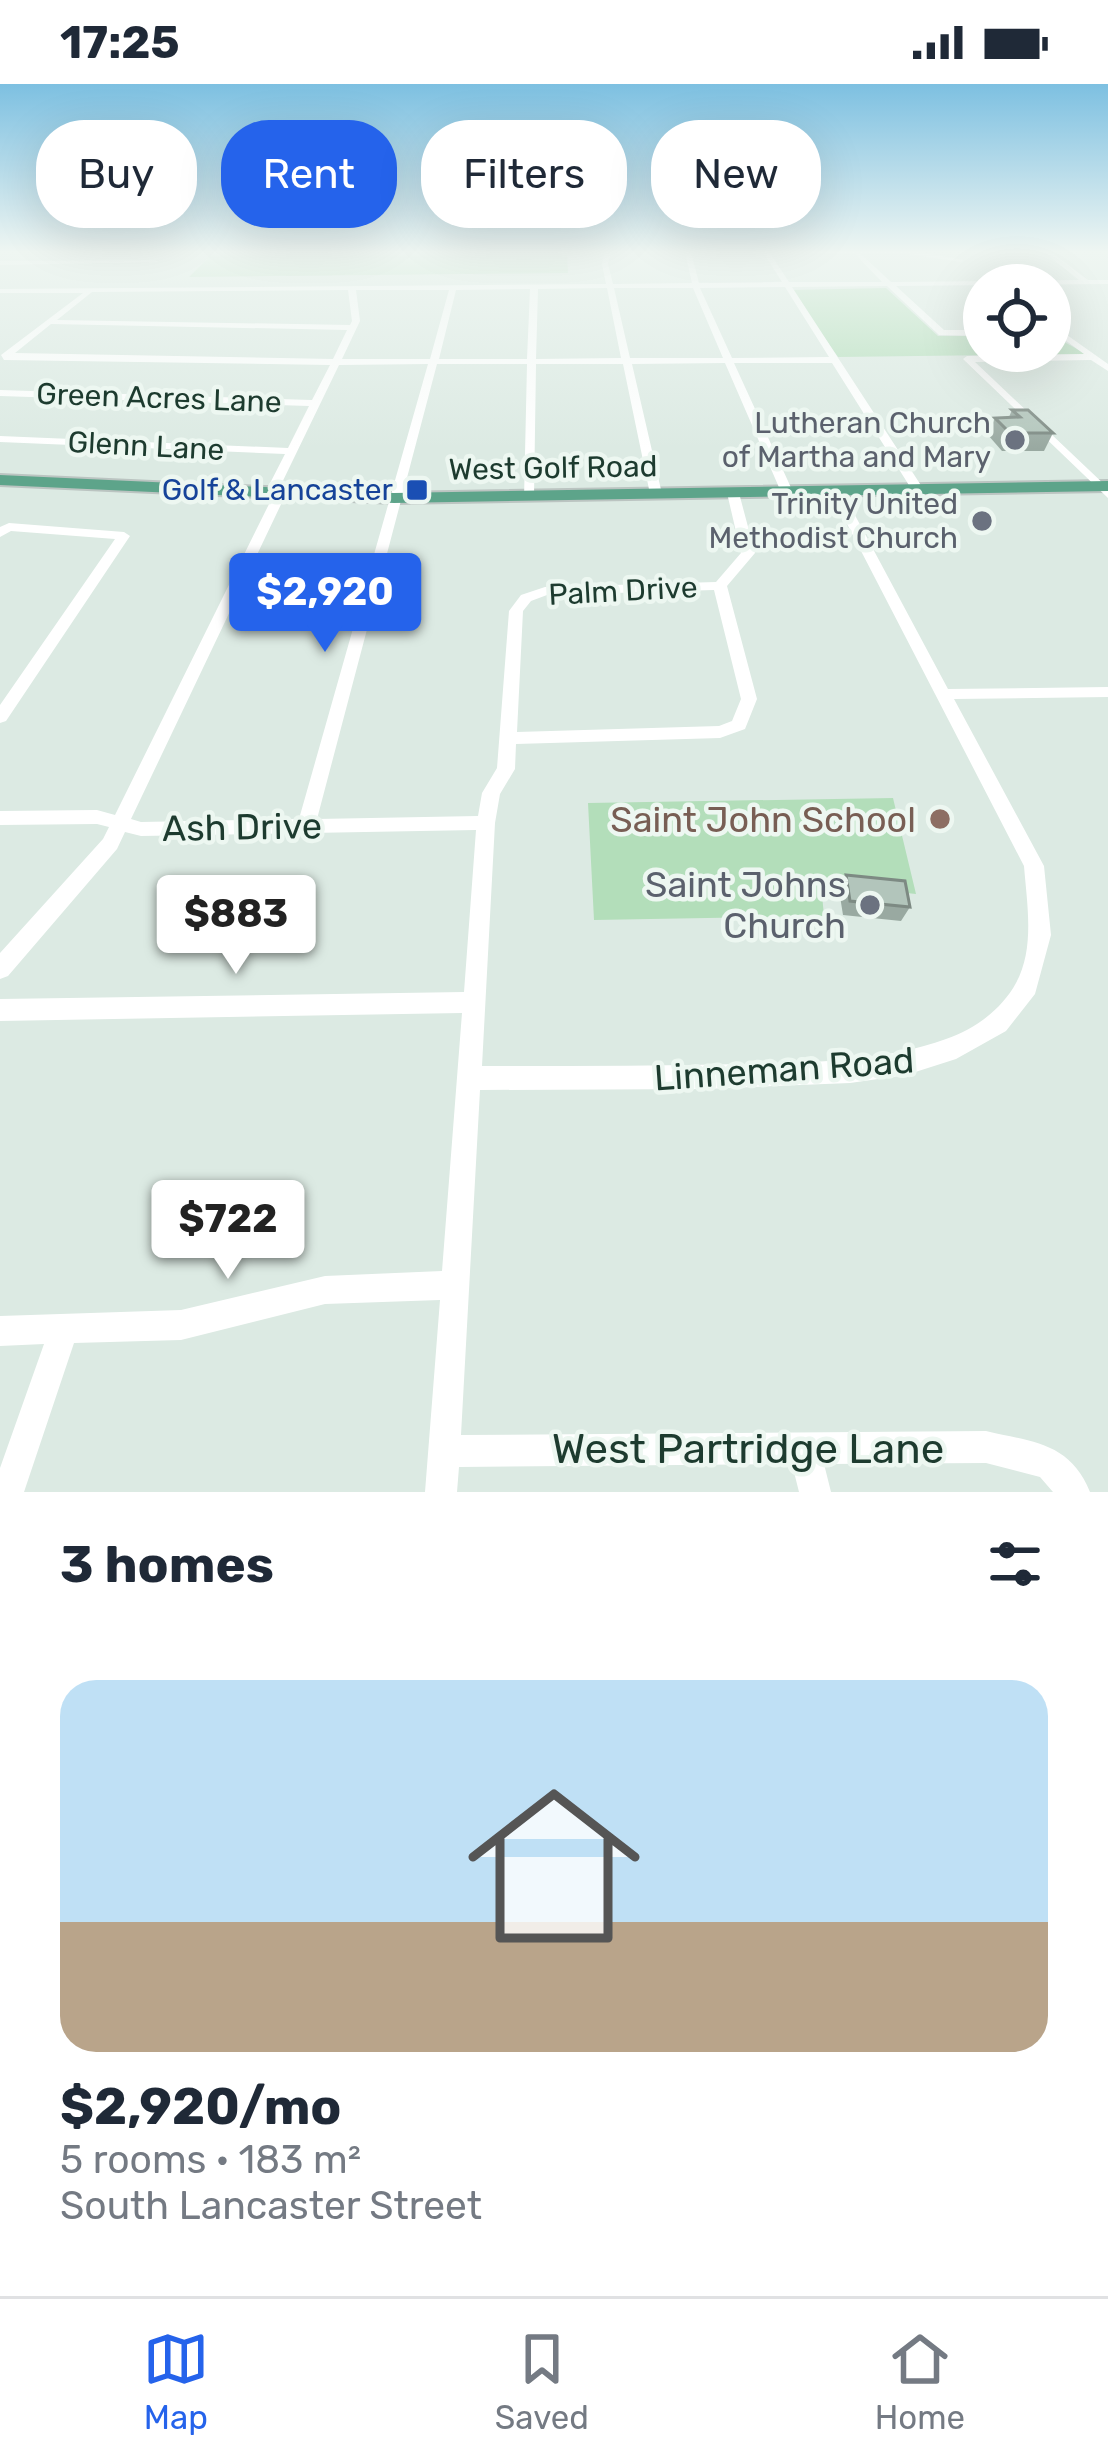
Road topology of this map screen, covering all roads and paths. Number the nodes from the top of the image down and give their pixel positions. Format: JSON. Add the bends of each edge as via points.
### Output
{"nodes":[{"id":1,"x":55,"y":318,"type":"edge"},
{"id":2,"x":356,"y":318,"type":"edge"},
{"id":3,"x":445,"y":318,"type":"edge"},
{"id":4,"x":533,"y":318,"type":"edge"},
{"id":5,"x":619,"y":318,"type":"edge"},
{"id":6,"x":709,"y":318,"type":"edge"},
{"id":7,"x":808,"y":318,"type":"edge"},
{"id":8,"x":925,"y":318,"type":"edge"},
{"id":9,"x":49,"y":322,"type":"junction"},
{"id":10,"x":353,"y":328,"type":"junction"},
{"id":11,"x":963,"y":333,"type":"edge"},
{"id":12,"x":1071,"y":341,"type":"edge"},
{"id":13,"x":1075,"y":344,"type":"junction"},
{"id":14,"x":1092,"y":344,"type":"dead end"},
{"id":15,"x":1094,"y":357,"type":"junction"},
{"id":16,"x":4,"y":358,"type":"edge"},
{"id":17,"x":834,"y":360,"type":"junction"},
{"id":18,"x":726,"y":361,"type":"junction"},
{"id":19,"x":336,"y":362,"type":"junction"},
{"id":20,"x":434,"y":362,"type":"junction"},
{"id":21,"x":532,"y":362,"type":"junction"},
{"id":22,"x":629,"y":362,"type":"junction"},
{"id":23,"x":1108,"y":368,"type":"edge"},
{"id":24,"x":0,"y":393,"type":"edge"},
{"id":25,"x":317,"y":403,"type":"junction"},
{"id":26,"x":0,"y":440,"type":"edge"},
{"id":27,"x":292,"y":451,"type":"junction"},
{"id":28,"x":0,"y":480,"type":"edge"},
{"id":29,"x":1105,"y":489,"type":"edge"},
{"id":30,"x":918,"y":490,"type":"junction"},
{"id":31,"x":836,"y":491,"type":"junction"},
{"id":32,"x":787,"y":492,"type":"junction"},
{"id":33,"x":733,"y":493,"type":"junction"},
{"id":34,"x":656,"y":494,"type":"junction"},
{"id":35,"x":274,"y":496,"type":"junction"},
{"id":36,"x":528,"y":496,"type":"junction"},
{"id":37,"x":396,"y":498,"type":"junction"},
{"id":38,"x":4,"y":530,"type":"edge"},
{"id":39,"x":720,"y":586,"type":"junction"},
{"id":40,"x":1108,"y":692,"type":"edge"},
{"id":41,"x":946,"y":694,"type":"junction"},
{"id":42,"x":0,"y":717,"type":"edge"},
{"id":43,"x":511,"y":738,"type":"junction"},
{"id":44,"x":0,"y":818,"type":"edge"},
{"id":45,"x":121,"y":822,"type":"junction"},
{"id":46,"x":486,"y":823,"type":"junction"},
{"id":47,"x":306,"y":826,"type":"junction"},
{"id":48,"x":0,"y":969,"type":"edge"},
{"id":49,"x":473,"y":1003,"type":"junction"},
{"id":50,"x":0,"y":1010,"type":"edge"},
{"id":51,"x":470,"y":1078,"type":"junction"},
{"id":52,"x":455,"y":1285,"type":"junction"},
{"id":53,"x":64,"y":1329,"type":"junction"},
{"id":54,"x":0,"y":1330,"type":"edge"},
{"id":55,"x":445,"y":1451,"type":"junction"},
{"id":56,"x":805,"y":1451,"type":"junction"},
{"id":57,"x":8,"y":1492,"type":"edge"},
{"id":58,"x":441,"y":1492,"type":"edge"},
{"id":59,"x":815,"y":1492,"type":"edge"},
{"id":60,"x":1074,"y":1492,"type":"edge"}],
"edges":[{"from":1,"to":9,"type":"street"},
{"from":2,"to":10,"type":"street"},
{"from":3,"to":20,"type":"street"},
{"from":4,"to":21,"type":"street"},
{"from":5,"to":22,"type":"street"},
{"from":6,"to":18,"type":"street"},
{"from":7,"to":17,"type":"street"},
{"from":8,"to":11,"type":"street","via":[[942,333]]},
{"from":9,"to":10,"type":"street"},
{"from":9,"to":16,"type":"street"},
{"from":10,"to":19,"type":"street"},
{"from":12,"to":13,"type":"street"},
{"from":13,"to":14,"type":"street"},
{"from":13,"to":15,"type":"street"},
{"from":15,"to":23,"type":"street"},
{"from":15,"to":29,"type":"street","via":[[967,359]]},
{"from":16,"to":19,"type":"street"},
{"from":17,"to":18,"type":"street"},
{"from":17,"to":30,"type":"street"},
{"from":18,"to":22,"type":"street"},
{"from":18,"to":32,"type":"street"},
{"from":19,"to":20,"type":"street"},
{"from":19,"to":25,"type":"street"},
{"from":20,"to":21,"type":"street"},
{"from":20,"to":37,"type":"street"},
{"from":21,"to":22,"type":"street"},
{"from":21,"to":36,"type":"street"},
{"from":22,"to":34,"type":"street"},
{"from":24,"to":25,"type":"street","name":"Green Acres Lane"},
{"from":25,"to":27,"type":"street"},
{"from":26,"to":27,"type":"street","name":"Glenn Lane"},
{"from":27,"to":35,"type":"street"},
{"from":28,"to":35,"type":"main road","name":"West Golf Road"},
{"from":29,"to":30,"type":"main road","name":"West Golf Road"},
{"from":30,"to":31,"type":"main road","name":"West Golf Road"},
{"from":31,"to":32,"type":"main road","name":"West Golf Road"},
{"from":31,"to":41,"type":"street","name":"Linneman Road"},
{"from":32,"to":33,"type":"main road","name":"West Golf Road"},
{"from":33,"to":34,"type":"main road","name":"West Golf Road"},
{"from":33,"to":39,"type":"street","via":[[748,553]]},
{"from":34,"to":36,"type":"main road","name":"West Golf Road"},
{"from":35,"to":37,"type":"main road","name":"West Golf Road"},
{"from":35,"to":45,"type":"street"},
{"from":36,"to":37,"type":"main road","name":"West Golf Road"},
{"from":37,"to":47,"type":"street"},
{"from":38,"to":42,"type":"street","via":[[124,536]]},
{"from":39,"to":43,"type":"street","name":"Palm Drive","via":[[571,588],[526,598],[516,611]]},
{"from":39,"to":43,"type":"street","via":[[748,699],[740,725]]},
{"from":40,"to":41,"type":"street"},
{"from":41,"to":51,"type":"street","name":"Linneman Road","via":[[1034,866],[1040,894],[1034,964],[998,1021],[938,1058],[893,1069]]},
{"from":43,"to":46,"type":"street"},
{"from":44,"to":45,"type":"street","name":"Ash Drive"},
{"from":45,"to":47,"type":"street","name":"Ash Drive","via":[[141,829]]},
{"from":45,"to":48,"type":"street","via":[[90,870]]},
{"from":46,"to":47,"type":"street","name":"Ash Drive"},
{"from":46,"to":49,"type":"street"},
{"from":49,"to":50,"type":"street"},
{"from":49,"to":51,"type":"street"},
{"from":51,"to":52,"type":"street"},
{"from":52,"to":53,"type":"street","via":[[325,1290],[211,1322]]},
{"from":52,"to":55,"type":"street"},
{"from":53,"to":54,"type":"street"},
{"from":53,"to":57,"type":"street"},
{"from":55,"to":56,"type":"street","name":"West Partridge Lane"},
{"from":55,"to":58,"type":"street"},
{"from":56,"to":59,"type":"street"},
{"from":56,"to":60,"type":"street","name":"West Partridge Lane","via":[[986,1448],[1050,1463]]}]}
